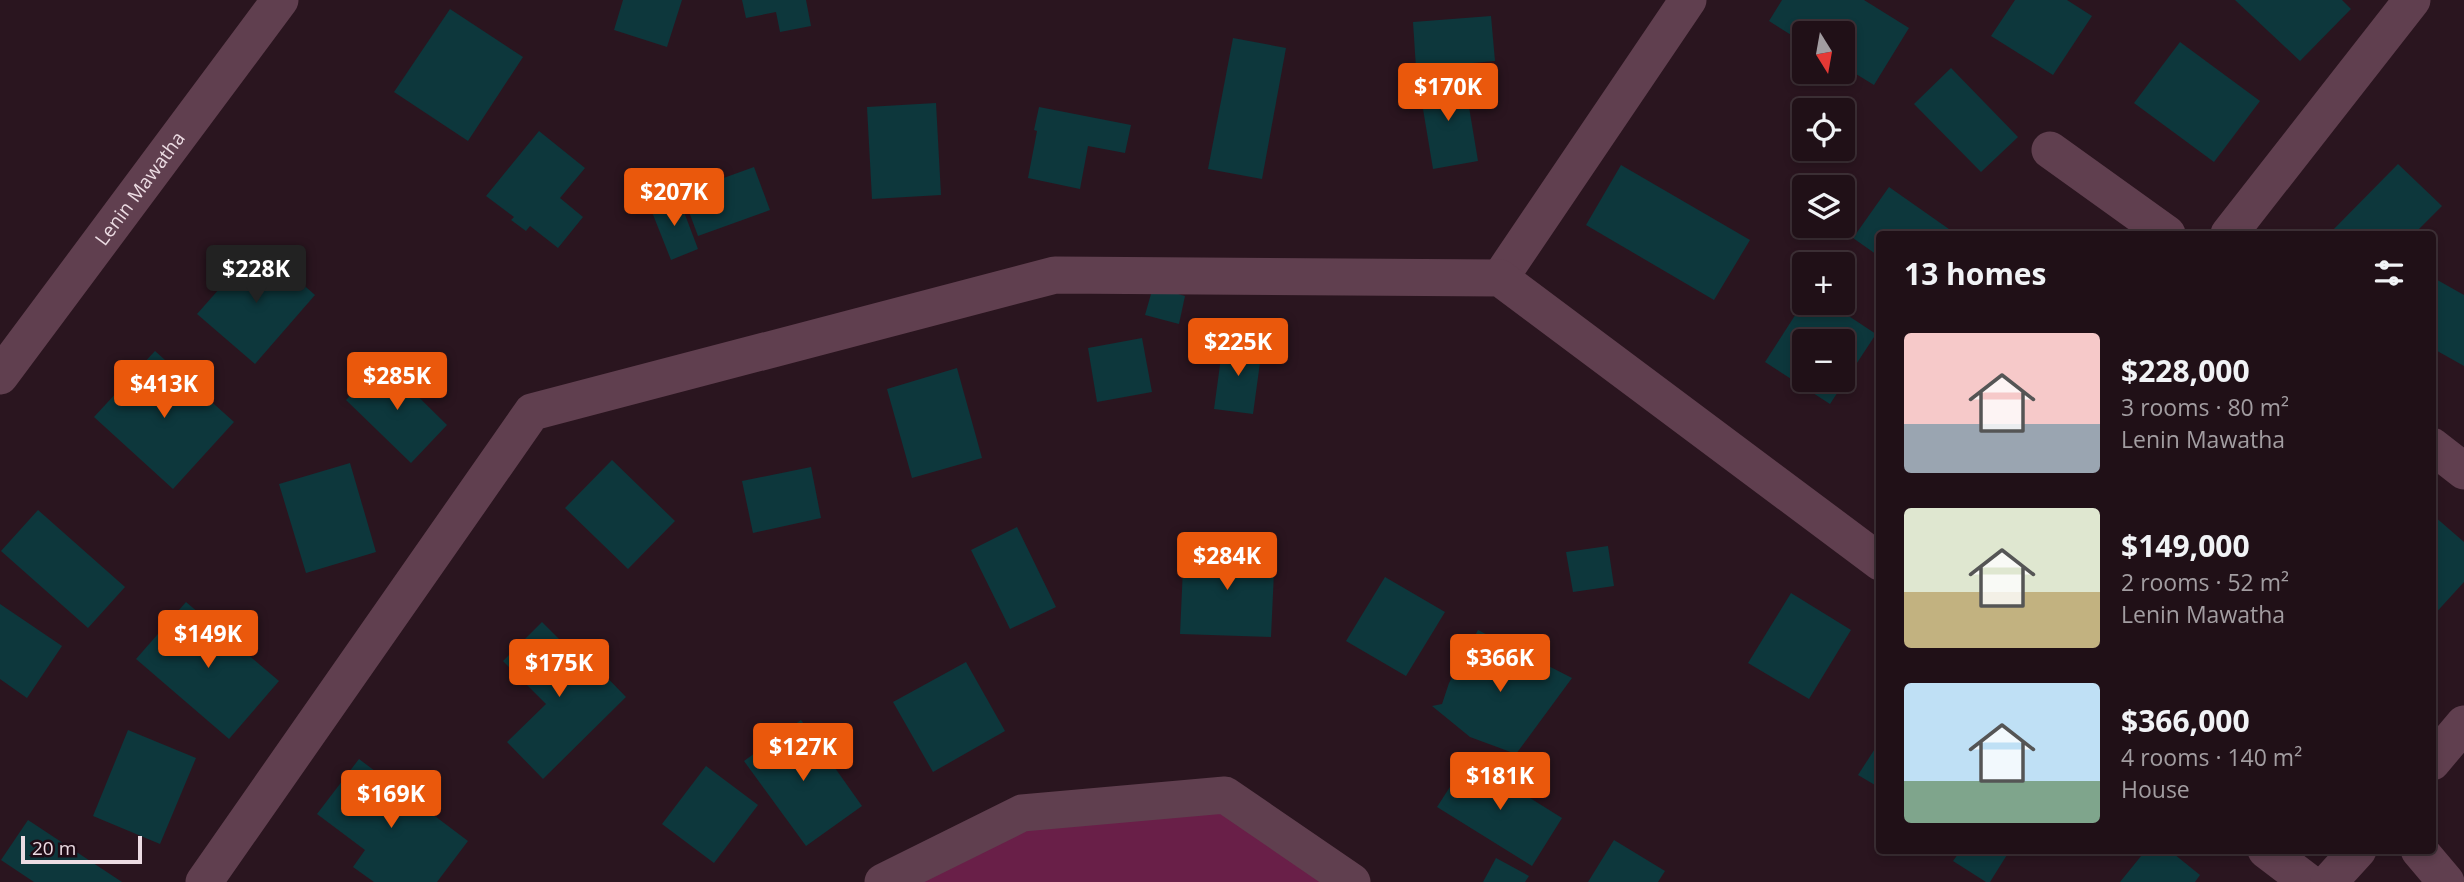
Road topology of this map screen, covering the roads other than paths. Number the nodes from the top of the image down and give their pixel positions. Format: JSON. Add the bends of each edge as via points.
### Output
{"nodes":[{"id":1,"x":280,"y":0,"type":"edge"},
{"id":2,"x":1688,"y":0,"type":"edge"},
{"id":3,"x":2412,"y":0,"type":"edge"},
{"id":4,"x":2050,"y":149,"type":"dead end"},
{"id":5,"x":2163,"y":231,"type":"edge"},
{"id":6,"x":2231,"y":231,"type":"edge"},
{"id":7,"x":1500,"y":278,"type":"junction"},
{"id":8,"x":0,"y":376,"type":"edge"},
{"id":9,"x":2436,"y":449,"type":"edge"},
{"id":10,"x":2464,"y":471,"type":"edge"},
{"id":11,"x":1876,"y":559,"type":"edge"},
{"id":12,"x":2464,"y":724,"type":"edge"},
{"id":13,"x":2436,"y":757,"type":"edge"},
{"id":14,"x":2271,"y":854,"type":"edge"},
{"id":15,"x":2354,"y":854,"type":"edge"},
{"id":16,"x":2422,"y":854,"type":"edge"},
{"id":17,"x":204,"y":882,"type":"edge"},
{"id":18,"x":883,"y":882,"type":"edge"},
{"id":19,"x":1352,"y":882,"type":"edge"},
{"id":20,"x":2308,"y":882,"type":"edge"},
{"id":21,"x":2329,"y":882,"type":"edge"},
{"id":22,"x":2446,"y":882,"type":"edge"}],
"edges":[{"from":1,"to":8,"type":"street","name":"Lenin Mawatha"},
{"from":2,"to":7,"type":"street"},
{"from":3,"to":6,"type":"street"},
{"from":4,"to":5,"type":"street"},
{"from":7,"to":11,"type":"street"},
{"from":7,"to":17,"type":"street","via":[[1055,275],[532,412]]},
{"from":9,"to":10,"type":"street"},
{"from":12,"to":13,"type":"street"},
{"from":14,"to":20,"type":"street"},
{"from":15,"to":21,"type":"street"},
{"from":16,"to":22,"type":"street"},
{"from":18,"to":19,"type":"street","via":[[1022,813],[1225,795]]}]}
